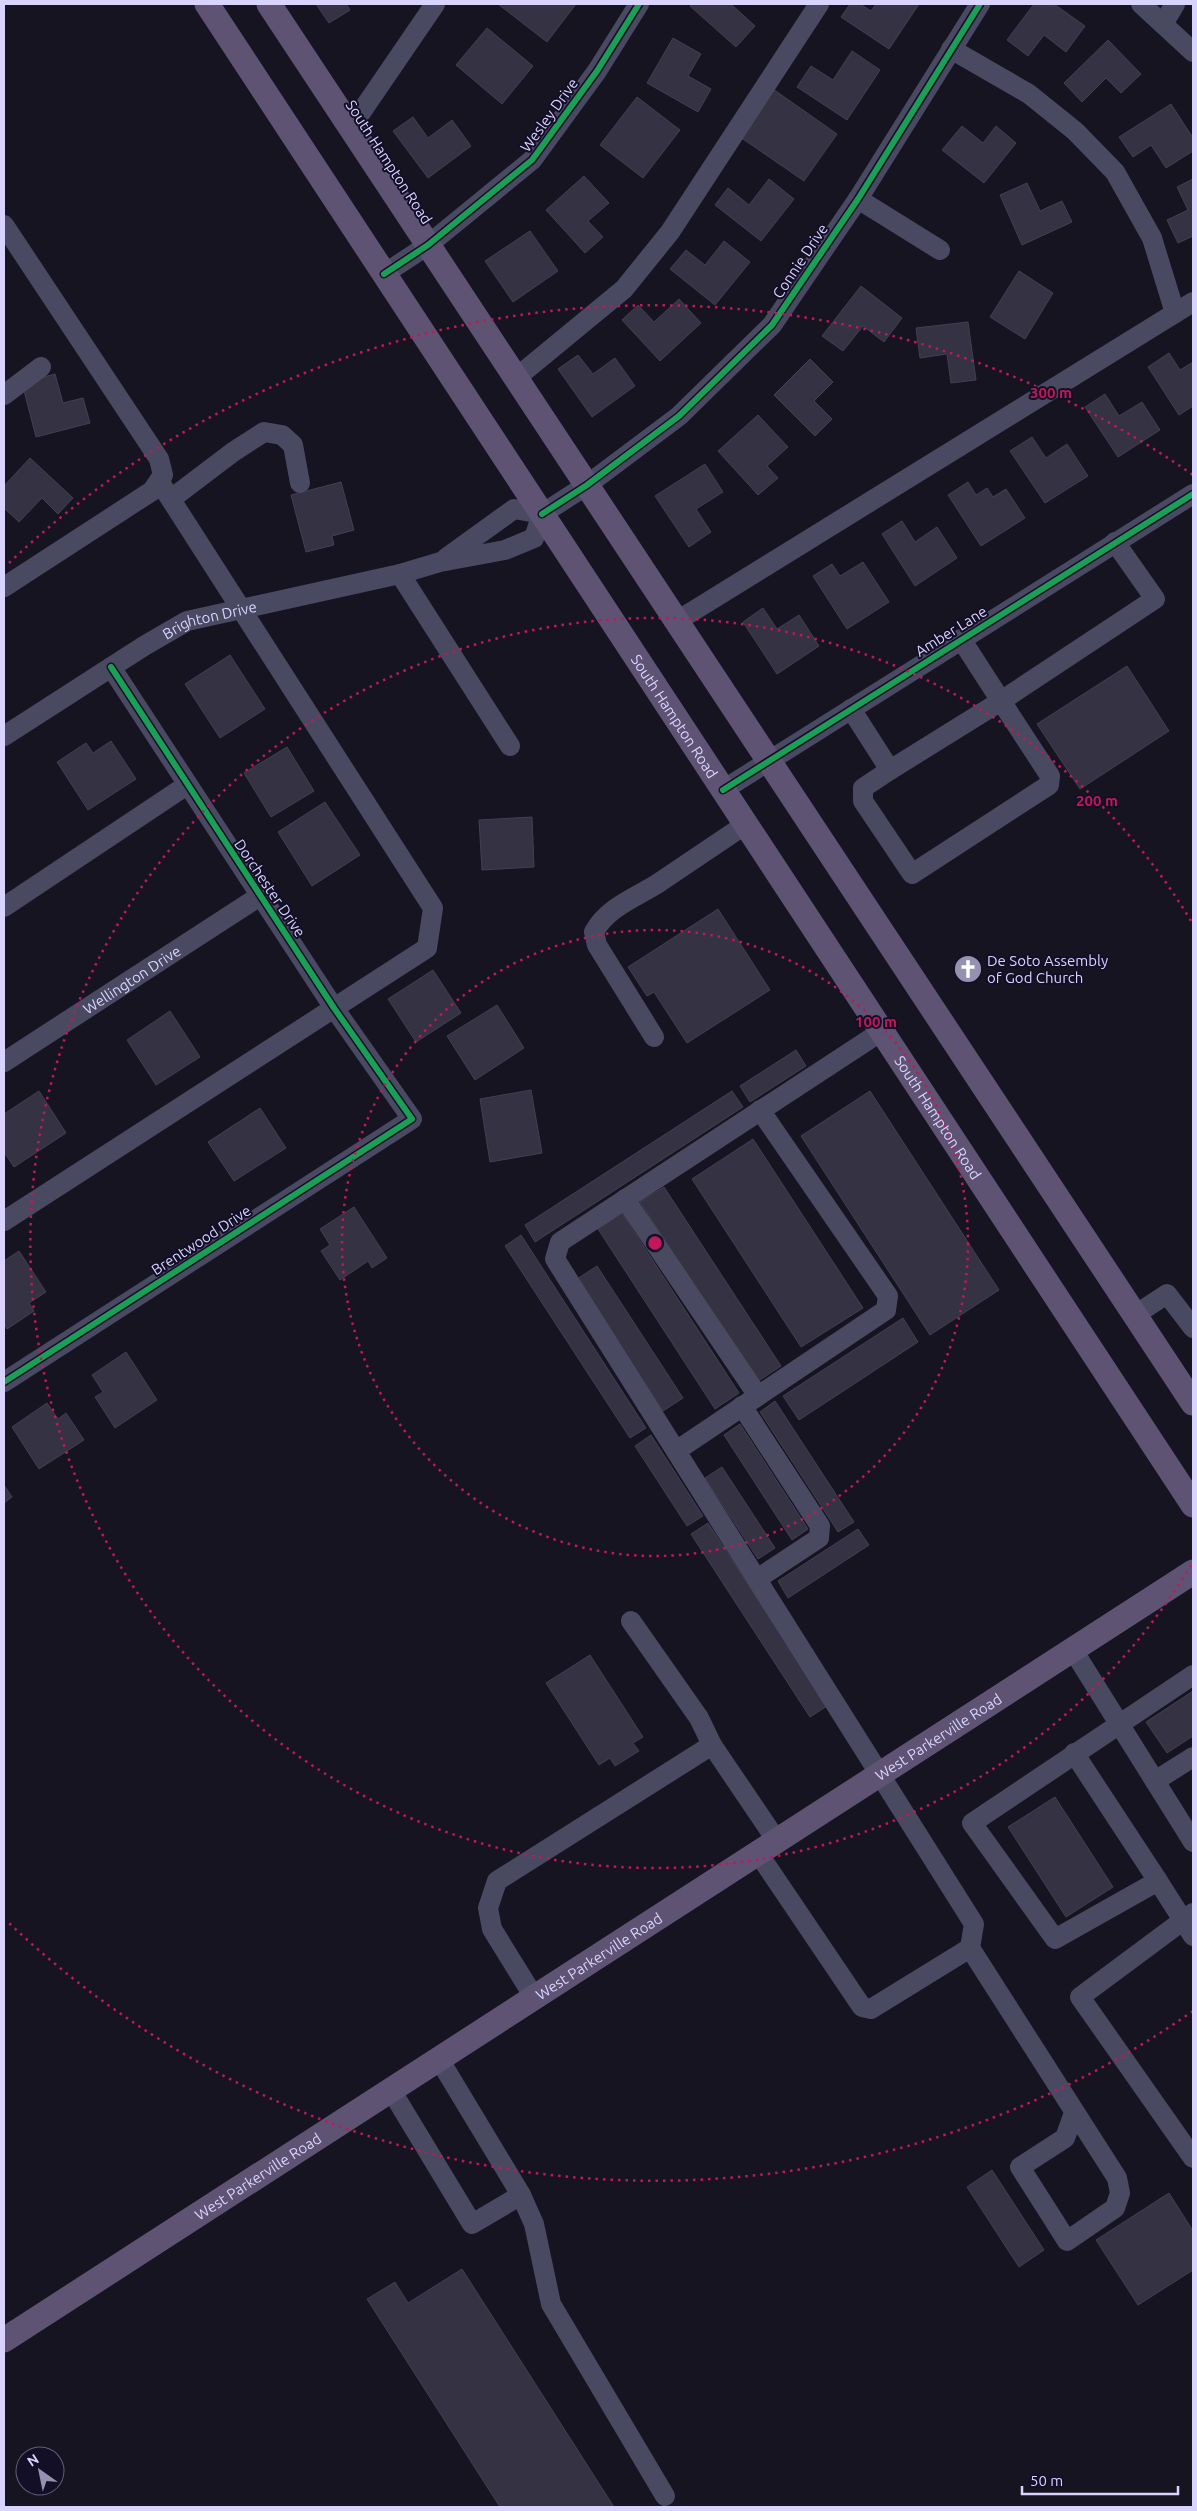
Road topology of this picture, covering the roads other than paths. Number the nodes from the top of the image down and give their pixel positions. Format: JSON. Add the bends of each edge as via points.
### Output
{"nodes":[{"id":1,"x":207,"y":4,"type":"edge"},
{"id":2,"x":269,"y":4,"type":"edge"},
{"id":3,"x":435,"y":4,"type":"edge"},
{"id":4,"x":639,"y":4,"type":"edge"},
{"id":5,"x":819,"y":4,"type":"edge"},
{"id":6,"x":980,"y":4,"type":"edge"},
{"id":7,"x":1141,"y":4,"type":"edge"},
{"id":8,"x":1174,"y":4,"type":"edge"},
{"id":9,"x":1163,"y":24,"type":"junction"},
{"id":10,"x":951,"y":49,"type":"junction"},
{"id":11,"x":1193,"y":52,"type":"edge"},
{"id":12,"x":351,"y":127,"type":"junction"},
{"id":13,"x":858,"y":198,"type":"junction"},
{"id":14,"x":4,"y":225,"type":"edge"},
{"id":15,"x":428,"y":245,"type":"junction"},
{"id":16,"x":940,"y":250,"type":"dead end"},
{"id":17,"x":384,"y":274,"type":"junction"},
{"id":18,"x":1193,"y":302,"type":"edge"},
{"id":19,"x":1175,"y":313,"type":"junction"},
{"id":20,"x":41,"y":367,"type":"dead end"},
{"id":21,"x":516,"y":378,"type":"junction"},
{"id":22,"x":4,"y":395,"type":"edge"},
{"id":23,"x":159,"y":481,"type":"junction"},
{"id":24,"x":300,"y":483,"type":"dead end"},
{"id":25,"x":587,"y":485,"type":"junction"},
{"id":26,"x":1193,"y":494,"type":"edge"},
{"id":27,"x":171,"y":499,"type":"junction"},
{"id":28,"x":542,"y":514,"type":"junction"},
{"id":29,"x":1115,"y":542,"type":"junction"},
{"id":30,"x":440,"y":562,"type":"junction"},
{"id":31,"x":400,"y":574,"type":"junction"},
{"id":32,"x":4,"y":587,"type":"edge"},
{"id":33,"x":240,"y":610,"type":"junction"},
{"id":34,"x":677,"y":621,"type":"junction"},
{"id":35,"x":962,"y":639,"type":"junction"},
{"id":36,"x":111,"y":667,"type":"junction"},
{"id":37,"x":1001,"y":701,"type":"junction"},
{"id":38,"x":851,"y":709,"type":"junction"},
{"id":39,"x":4,"y":736,"type":"edge"},
{"id":40,"x":510,"y":746,"type":"dead end"},
{"id":41,"x":769,"y":761,"type":"junction"},
{"id":42,"x":890,"y":770,"type":"junction"},
{"id":43,"x":187,"y":785,"type":"junction"},
{"id":44,"x":723,"y":790,"type":"junction"},
{"id":45,"x":746,"y":824,"type":"junction"},
{"id":46,"x":260,"y":896,"type":"junction"},
{"id":47,"x":4,"y":907,"type":"edge"},
{"id":48,"x":334,"y":1008,"type":"junction"},
{"id":49,"x":882,"y":1031,"type":"junction"},
{"id":50,"x":654,"y":1037,"type":"dead end"},
{"id":51,"x":4,"y":1062,"type":"edge"},
{"id":52,"x":760,"y":1110,"type":"junction"},
{"id":53,"x":412,"y":1119,"type":"joint"},
{"id":54,"x":626,"y":1199,"type":"junction"},
{"id":55,"x":4,"y":1221,"type":"edge"},
{"id":56,"x":1135,"y":1315,"type":"junction"},
{"id":57,"x":1193,"y":1328,"type":"edge"},
{"id":58,"x":4,"y":1382,"type":"edge"},
{"id":59,"x":750,"y":1401,"type":"junction"},
{"id":60,"x":1193,"y":1403,"type":"edge"},
{"id":61,"x":676,"y":1451,"type":"junction"},
{"id":62,"x":1193,"y":1505,"type":"edge"},
{"id":63,"x":1193,"y":1572,"type":"edge"},
{"id":64,"x":757,"y":1579,"type":"junction"},
{"id":65,"x":631,"y":1621,"type":"dead end"},
{"id":66,"x":1073,"y":1650,"type":"junction"},
{"id":67,"x":1193,"y":1675,"type":"edge"},
{"id":68,"x":1119,"y":1723,"type":"junction"},
{"id":69,"x":712,"y":1745,"type":"junction"},
{"id":70,"x":1074,"y":1753,"type":"junction"},
{"id":71,"x":1193,"y":1757,"type":"edge"},
{"id":72,"x":880,"y":1774,"type":"junction"},
{"id":73,"x":1155,"y":1781,"type":"junction"},
{"id":74,"x":1193,"y":1842,"type":"edge"},
{"id":75,"x":768,"y":1847,"type":"junction"},
{"id":76,"x":1158,"y":1880,"type":"junction"},
{"id":77,"x":1190,"y":1923,"type":"edge"},
{"id":78,"x":970,"y":1948,"type":"junction"},
{"id":79,"x":534,"y":1998,"type":"junction"},
{"id":80,"x":439,"y":2059,"type":"junction"},
{"id":81,"x":391,"y":2090,"type":"junction"},
{"id":82,"x":1074,"y":2114,"type":"junction"},
{"id":83,"x":1193,"y":2158,"type":"edge"},
{"id":84,"x":521,"y":2195,"type":"junction"},
{"id":85,"x":4,"y":2340,"type":"edge"},
{"id":86,"x":665,"y":2496,"type":"dead end"}],
"edges":[{"from":1,"to":17,"type":"main road","name":"South Hampton Road"},
{"from":2,"to":12,"type":"main road","name":"South Hampton Road"},
{"from":3,"to":12,"type":"street"},
{"from":4,"to":15,"type":"street","name":"Wesley Drive","via":[[597,71],[532,160]]},
{"from":5,"to":21,"type":"street","via":[[670,232],[636,275],[624,289]]},
{"from":6,"to":10,"type":"street","name":"Connie Drive"},
{"from":7,"to":9,"type":"street"},
{"from":8,"to":9,"type":"street"},
{"from":9,"to":11,"type":"street"},
{"from":10,"to":13,"type":"street","name":"Connie Drive"},
{"from":10,"to":19,"type":"street","via":[[1029,94],[1075,131],[1115,172],[1152,238]]},
{"from":12,"to":15,"type":"main road","name":"South Hampton Road"},
{"from":13,"to":16,"type":"street"},
{"from":13,"to":25,"type":"street","name":"Connie Drive","via":[[772,325],[679,416]]},
{"from":14,"to":23,"type":"street","via":[[159,459],[163,475]]},
{"from":15,"to":17,"type":"street","name":"Wesley Drive"},
{"from":15,"to":21,"type":"main road","name":"South Hampton Road"},
{"from":17,"to":28,"type":"main road","name":"South Hampton Road"},
{"from":18,"to":19,"type":"street"},
{"from":19,"to":34,"type":"street"},
{"from":20,"to":22,"type":"street"},
{"from":21,"to":25,"type":"main road","name":"South Hampton Road"},
{"from":23,"to":27,"type":"street"},
{"from":23,"to":32,"type":"street","via":[[152,491]]},
{"from":24,"to":27,"type":"street","via":[[293,445],[282,435],[264,432]]},
{"from":25,"to":28,"type":"street","name":"Connie Drive"},
{"from":25,"to":34,"type":"main road","name":"South Hampton Road"},
{"from":26,"to":29,"type":"street","name":"Amber Lane"},
{"from":27,"to":33,"type":"street"},
{"from":28,"to":30,"type":"street","name":"Brighton Drive","via":[[514,509]]},
{"from":28,"to":30,"type":"street","name":"Brighton Drive","via":[[534,538],[505,550]]},
{"from":28,"to":44,"type":"main road","name":"South Hampton Road"},
{"from":29,"to":35,"type":"street","name":"Amber Lane"},
{"from":29,"to":37,"type":"street","via":[[1155,599]]},
{"from":30,"to":31,"type":"street","name":"Brighton Drive"},
{"from":31,"to":33,"type":"street","name":"Brighton Drive"},
{"from":31,"to":40,"type":"street"},
{"from":33,"to":36,"type":"street","name":"Brighton Drive","via":[[187,621]]},
{"from":33,"to":48,"type":"street","via":[[433,908],[427,948]]},
{"from":34,"to":41,"type":"main road","name":"South Hampton Road"},
{"from":35,"to":37,"type":"street"},
{"from":35,"to":38,"type":"street","name":"Amber Lane"},
{"from":36,"to":39,"type":"street","name":"Brighton Drive"},
{"from":36,"to":43,"type":"street","name":"Dorchester Drive"},
{"from":37,"to":42,"type":"street"},
{"from":37,"to":42,"type":"street","via":[[1050,776],[1049,785],[912,874],[863,800],[863,788]]},
{"from":38,"to":41,"type":"street","name":"Amber Lane"},
{"from":38,"to":42,"type":"street"},
{"from":41,"to":44,"type":"street","name":"Amber Lane"},
{"from":41,"to":56,"type":"main road","name":"South Hampton Road"},
{"from":43,"to":46,"type":"street","name":"Dorchester Drive"},
{"from":43,"to":47,"type":"street"},
{"from":44,"to":45,"type":"main road","name":"South Hampton Road"},
{"from":45,"to":49,"type":"main road","name":"South Hampton Road"},
{"from":45,"to":50,"type":"street","via":[[624,902],[600,921],[594,932],[597,945]]},
{"from":46,"to":48,"type":"street","name":"Dorchester Drive"},
{"from":46,"to":51,"type":"street","name":"Wellington Drive"},
{"from":48,"to":53,"type":"street","name":"Dorchester Drive"},
{"from":48,"to":55,"type":"street"},
{"from":49,"to":52,"type":"street"},
{"from":49,"to":62,"type":"main road","name":"South Hampton Road"},
{"from":52,"to":54,"type":"street"},
{"from":52,"to":59,"type":"street","via":[[888,1296],[886,1310]]},
{"from":53,"to":58,"type":"street","name":"Brentwood Drive"},
{"from":54,"to":59,"type":"street"},
{"from":54,"to":61,"type":"street","via":[[560,1242],[555,1259]]},
{"from":56,"to":57,"type":"street","via":[[1168,1294]]},
{"from":56,"to":60,"type":"main road","name":"South Hampton Road"},
{"from":59,"to":61,"type":"street"},
{"from":59,"to":64,"type":"street","via":[[820,1526],[819,1538]]},
{"from":61,"to":64,"type":"street"},
{"from":63,"to":66,"type":"main road","name":"West Parkerville Road"},
{"from":64,"to":72,"type":"street"},
{"from":65,"to":69,"type":"street","via":[[698,1718]]},
{"from":66,"to":68,"type":"street"},
{"from":66,"to":72,"type":"main road","name":"West Parkerville Road"},
{"from":67,"to":68,"type":"street"},
{"from":68,"to":70,"type":"street"},
{"from":68,"to":73,"type":"street"},
{"from":69,"to":75,"type":"street"},
{"from":69,"to":79,"type":"street","via":[[497,1881],[488,1908],[492,1929]]},
{"from":70,"to":76,"type":"street"},
{"from":70,"to":76,"type":"street","via":[[972,1823],[1055,1939]]},
{"from":71,"to":73,"type":"street"},
{"from":72,"to":75,"type":"main road","name":"West Parkerville Road"},
{"from":72,"to":78,"type":"street","via":[[974,1924]]},
{"from":73,"to":74,"type":"street"},
{"from":75,"to":78,"type":"street","via":[[862,2007],[871,2009]]},
{"from":75,"to":79,"type":"main road","name":"West Parkerville Road"},
{"from":76,"to":77,"type":"street"},
{"from":77,"to":83,"type":"street","via":[[1080,1996]]},
{"from":78,"to":82,"type":"street"},
{"from":79,"to":80,"type":"main road","name":"West Parkerville Road"},
{"from":80,"to":81,"type":"main road","name":"West Parkerville Road"},
{"from":80,"to":84,"type":"street"},
{"from":81,"to":84,"type":"street","via":[[472,2224]]},
{"from":81,"to":85,"type":"main road","name":"West Parkerville Road"},
{"from":82,"to":82,"type":"street","via":[[1065,2138],[1020,2167],[1067,2241],[1115,2208],[1120,2193],[1117,2178],[1109,2164]]},
{"from":84,"to":86,"type":"street","via":[[534,2224],[551,2304]]}]}
